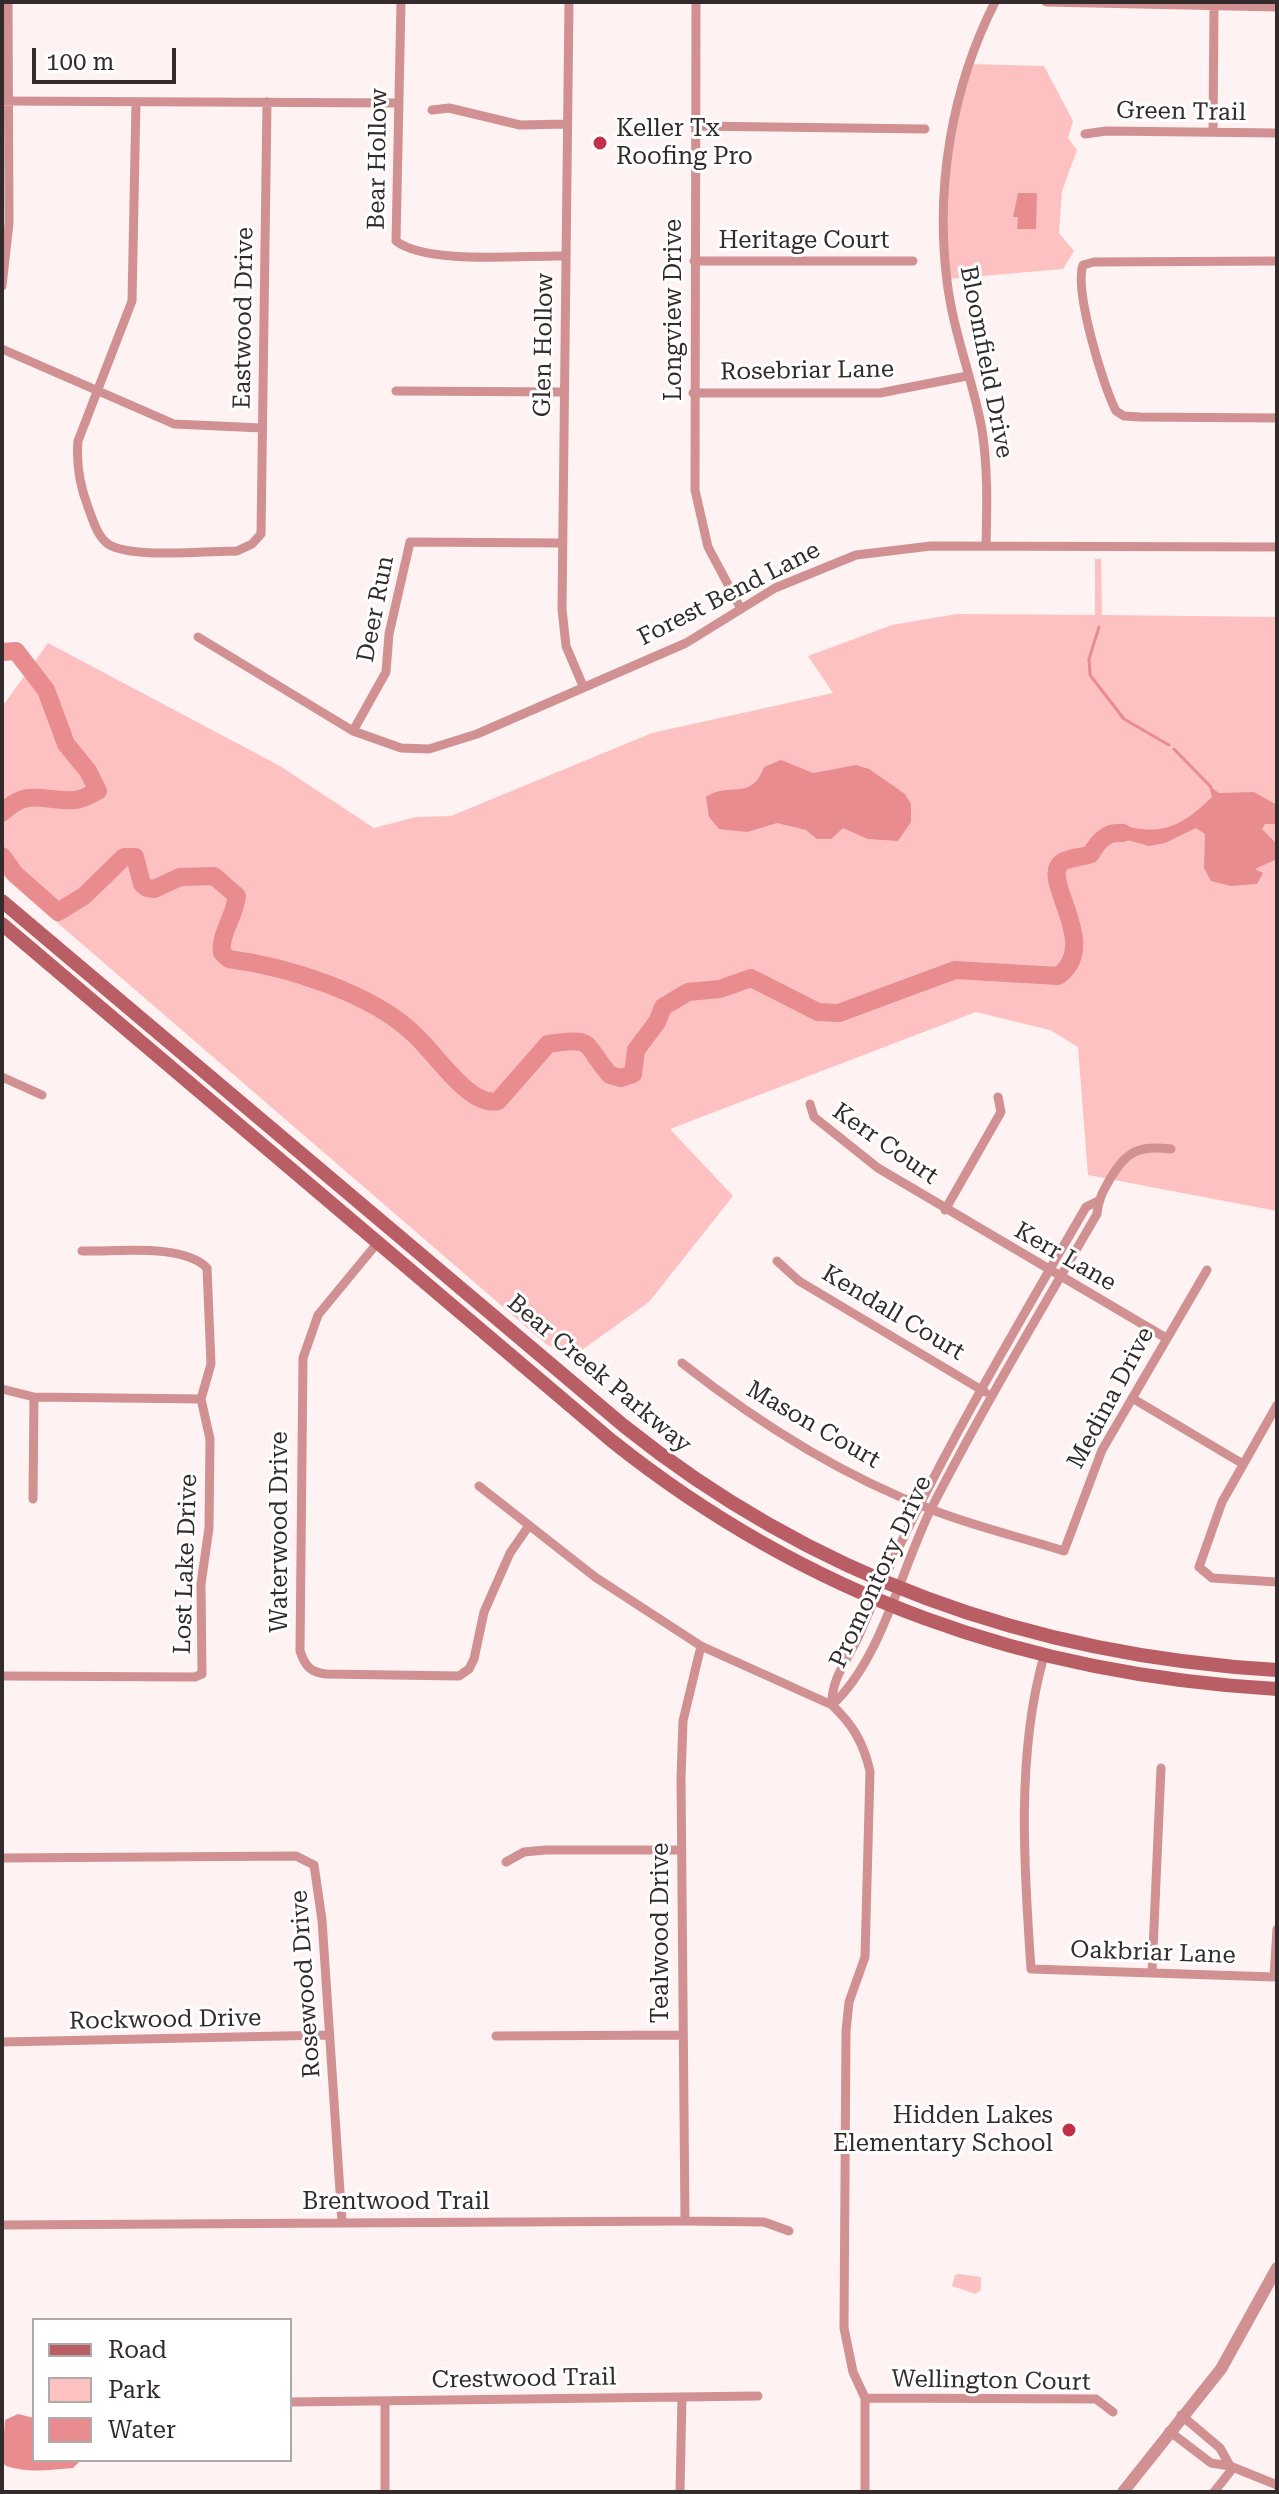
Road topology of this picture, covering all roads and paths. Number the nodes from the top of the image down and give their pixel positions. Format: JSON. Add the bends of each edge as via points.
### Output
{"nodes":[{"id":1,"x":8,"y":2,"type":"edge"},
{"id":2,"x":401,"y":2,"type":"edge"},
{"id":3,"x":569,"y":2,"type":"edge"},
{"id":4,"x":696,"y":2,"type":"edge"},
{"id":5,"x":995,"y":2,"type":"edge"},
{"id":6,"x":1046,"y":2,"type":"edge"},
{"id":7,"x":1214,"y":7,"type":"junction"},
{"id":8,"x":1277,"y":7,"type":"edge"},
{"id":9,"x":4,"y":101,"type":"edge"},
{"id":10,"x":136,"y":102,"type":"junction"},
{"id":11,"x":267,"y":102,"type":"junction"},
{"id":12,"x":398,"y":103,"type":"junction"},
{"id":13,"x":432,"y":110,"type":"dead end"},
{"id":14,"x":567,"y":124,"type":"junction"},
{"id":15,"x":695,"y":126,"type":"junction"},
{"id":16,"x":925,"y":129,"type":"dead end"},
{"id":17,"x":1213,"y":131,"type":"junction"},
{"id":18,"x":1277,"y":133,"type":"edge"},
{"id":19,"x":1085,"y":134,"type":"dead end"},
{"id":20,"x":565,"y":256,"type":"junction"},
{"id":21,"x":694,"y":261,"type":"junction"},
{"id":22,"x":913,"y":261,"type":"dead end"},
{"id":23,"x":1277,"y":261,"type":"edge"},
{"id":24,"x":2,"y":286,"type":"edge"},
{"id":25,"x":2,"y":349,"type":"edge"},
{"id":26,"x":967,"y":376,"type":"junction"},
{"id":27,"x":396,"y":391,"type":"dead end"},
{"id":28,"x":563,"y":392,"type":"junction"},
{"id":29,"x":96,"y":393,"type":"junction"},
{"id":30,"x":693,"y":393,"type":"junction"},
{"id":31,"x":1277,"y":418,"type":"edge"},
{"id":32,"x":262,"y":428,"type":"junction"},
{"id":33,"x":561,"y":543,"type":"junction"},
{"id":34,"x":986,"y":546,"type":"junction"},
{"id":35,"x":1277,"y":547,"type":"edge"},
{"id":36,"x":741,"y":609,"type":"junction"},
{"id":37,"x":198,"y":637,"type":"dead end"},
{"id":38,"x":583,"y":686,"type":"junction"},
{"id":39,"x":353,"y":731,"type":"junction"},
{"id":40,"x":2,"y":901,"type":"edge"},
{"id":41,"x":2,"y":924,"type":"edge"},
{"id":42,"x":2,"y":1077,"type":"edge"},
{"id":43,"x":42,"y":1095,"type":"dead end"},
{"id":44,"x":998,"y":1097,"type":"dead end"},
{"id":45,"x":810,"y":1104,"type":"dead end"},
{"id":46,"x":1171,"y":1149,"type":"dead end"},
{"id":47,"x":1098,"y":1201,"type":"junction"},
{"id":48,"x":945,"y":1210,"type":"junction"},
{"id":49,"x":379,"y":1241,"type":"junction"},
{"id":50,"x":82,"y":1251,"type":"dead end"},
{"id":51,"x":777,"y":1261,"type":"dead end"},
{"id":52,"x":1049,"y":1270,"type":"junction"},
{"id":53,"x":1207,"y":1270,"type":"dead end"},
{"id":54,"x":1061,"y":1276,"type":"junction"},
{"id":55,"x":1166,"y":1338,"type":"junction"},
{"id":56,"x":682,"y":1363,"type":"dead end"},
{"id":57,"x":2,"y":1389,"type":"edge"},
{"id":58,"x":980,"y":1389,"type":"junction"},
{"id":59,"x":991,"y":1396,"type":"junction"},
{"id":60,"x":34,"y":1397,"type":"junction"},
{"id":61,"x":1132,"y":1398,"type":"junction"},
{"id":62,"x":201,"y":1399,"type":"junction"},
{"id":63,"x":1277,"y":1405,"type":"edge"},
{"id":64,"x":1243,"y":1464,"type":"junction"},
{"id":65,"x":479,"y":1486,"type":"dead end"},
{"id":66,"x":33,"y":1499,"type":"dead end"},
{"id":67,"x":917,"y":1504,"type":"junction"},
{"id":68,"x":931,"y":1509,"type":"junction"},
{"id":69,"x":528,"y":1527,"type":"junction"},
{"id":70,"x":899,"y":1543,"type":"junction"},
{"id":71,"x":915,"y":1549,"type":"junction"},
{"id":72,"x":1064,"y":1551,"type":"joint"},
{"id":73,"x":882,"y":1581,"type":"junction"},
{"id":74,"x":1277,"y":1582,"type":"edge"},
{"id":75,"x":897,"y":1587,"type":"junction"},
{"id":76,"x":875,"y":1598,"type":"junction"},
{"id":77,"x":890,"y":1604,"type":"junction"},
{"id":78,"x":857,"y":1639,"type":"junction"},
{"id":79,"x":701,"y":1646,"type":"junction"},
{"id":80,"x":871,"y":1646,"type":"junction"},
{"id":81,"x":1044,"y":1656,"type":"junction"},
{"id":82,"x":1277,"y":1670,"type":"edge"},
{"id":83,"x":2,"y":1676,"type":"edge"},
{"id":84,"x":1277,"y":1689,"type":"edge"},
{"id":85,"x":832,"y":1705,"type":"junction"},
{"id":86,"x":1161,"y":1768,"type":"dead end"},
{"id":87,"x":680,"y":1850,"type":"junction"},
{"id":88,"x":2,"y":1858,"type":"edge"},
{"id":89,"x":506,"y":1862,"type":"dead end"},
{"id":90,"x":1277,"y":1929,"type":"edge"},
{"id":91,"x":1152,"y":1972,"type":"junction"},
{"id":92,"x":329,"y":2035,"type":"junction"},
{"id":93,"x":682,"y":2035,"type":"junction"},
{"id":94,"x":496,"y":2036,"type":"dead end"},
{"id":95,"x":2,"y":2042,"type":"edge"},
{"id":96,"x":685,"y":2221,"type":"junction"},
{"id":97,"x":342,"y":2222,"type":"junction"},
{"id":98,"x":2,"y":2225,"type":"edge"},
{"id":99,"x":789,"y":2231,"type":"dead end"},
{"id":100,"x":1277,"y":2268,"type":"edge"},
{"id":101,"x":758,"y":2396,"type":"dead end"},
{"id":102,"x":682,"y":2397,"type":"junction"},
{"id":103,"x":865,"y":2398,"type":"junction"},
{"id":104,"x":385,"y":2401,"type":"junction"},
{"id":105,"x":292,"y":2402,"type":"edge"},
{"id":106,"x":1113,"y":2412,"type":"dead end"},
{"id":107,"x":1181,"y":2415,"type":"junction"},
{"id":108,"x":1169,"y":2431,"type":"junction"},
{"id":109,"x":1232,"y":2467,"type":"junction"},
{"id":110,"x":1277,"y":2485,"type":"edge"},
{"id":111,"x":385,"y":2492,"type":"edge"},
{"id":112,"x":680,"y":2492,"type":"edge"},
{"id":113,"x":865,"y":2492,"type":"edge"},
{"id":114,"x":1123,"y":2492,"type":"edge"},
{"id":115,"x":1214,"y":2492,"type":"edge"}],
"edges":[{"from":1,"to":9,"type":"street"},
{"from":2,"to":12,"type":"street","name":"Bear Hollow"},
{"from":3,"to":14,"type":"street","name":"Glen Hollow"},
{"from":4,"to":15,"type":"street","name":"Longview Drive"},
{"from":5,"to":26,"type":"street","name":"Bloomfield Drive","via":[[964,77],[947,176],[946,279]]},
{"from":6,"to":7,"type":"street"},
{"from":7,"to":8,"type":"street"},
{"from":7,"to":17,"type":"street"},
{"from":9,"to":10,"type":"street"},
{"from":9,"to":24,"type":"street","via":[[9,223]]},
{"from":10,"to":11,"type":"street"},
{"from":10,"to":29,"type":"street","via":[[132,301]]},
{"from":11,"to":12,"type":"street"},
{"from":11,"to":32,"type":"street","name":"Eastwood Drive"},
{"from":12,"to":20,"type":"street","name":"Bear Hollow","via":[[396,241],[405,248],[446,254]]},
{"from":13,"to":14,"type":"street","via":[[449,108],[520,125]]},
{"from":14,"to":20,"type":"street","name":"Glen Hollow"},
{"from":15,"to":16,"type":"street"},
{"from":15,"to":21,"type":"street","name":"Longview Drive"},
{"from":17,"to":18,"type":"street","name":"Green Trail"},
{"from":17,"to":19,"type":"street","name":"Green Trail"},
{"from":20,"to":28,"type":"street","name":"Glen Hollow"},
{"from":21,"to":22,"type":"street","name":"Heritage Court"},
{"from":21,"to":30,"type":"street","name":"Longview Drive"},
{"from":23,"to":31,"type":"street","via":[[1094,262],[1083,265],[1080,274],[1116,411],[1140,417]]},
{"from":25,"to":29,"type":"street"},
{"from":26,"to":30,"type":"street","name":"Rosebriar Lane","via":[[880,393]]},
{"from":26,"to":34,"type":"street","name":"Bloomfield Drive","via":[[987,470]]},
{"from":27,"to":28,"type":"street"},
{"from":28,"to":33,"type":"street","name":"Glen Hollow"},
{"from":29,"to":32,"type":"street","via":[[174,424]]},
{"from":29,"to":32,"type":"street","name":"Eastwood Drive","via":[[78,441],[77,464],[100,536],[126,551],[237,551],[252,544],[261,534]]},
{"from":30,"to":36,"type":"street","name":"Longview Drive","via":[[698,514],[708,547]]},
{"from":33,"to":38,"type":"street","name":"Glen Hollow","via":[[564,633]]},
{"from":33,"to":39,"type":"street","name":"Deer Run","via":[[410,542],[386,672]]},
{"from":34,"to":35,"type":"street","name":"Forest Bend Lane"},
{"from":34,"to":36,"type":"street","name":"Forest Bend Lane","via":[[856,555],[795,578]]},
{"from":36,"to":38,"type":"street","name":"Forest Bend Lane","via":[[686,643]]},
{"from":37,"to":39,"type":"street","name":"Forest Bend Lane"},
{"from":38,"to":39,"type":"street","name":"Forest Bend Lane","via":[[477,734],[429,749],[401,748]]},
{"from":40,"to":73,"type":"main road","name":"Bear Creek Parkway","via":[[660,1455],[758,1518]]},
{"from":41,"to":49,"type":"main road","name":"Bear Creek Parkway"},
{"from":42,"to":43,"type":"street"},
{"from":44,"to":48,"type":"street","via":[[1001,1112]]},
{"from":45,"to":48,"type":"street","name":"Kerr Court","via":[[814,1117],[878,1168]]},
{"from":46,"to":47,"type":"street","name":"Promontory Drive","via":[[1150,1146],[1130,1151]]},
{"from":47,"to":52,"type":"street","name":"Promontory Drive","via":[[1086,1207]]},
{"from":47,"to":54,"type":"street","name":"Promontory Drive","via":[[1097,1214]]},
{"from":48,"to":52,"type":"street","name":"Kerr Lane"},
{"from":49,"to":69,"type":"street","name":"Waterwood Drive","via":[[318,1315],[303,1358],[304,1662],[326,1674],[459,1676],[474,1659],[484,1612],[510,1553]]},
{"from":49,"to":76,"type":"main road","name":"Bear Creek Parkway","via":[[612,1441],[679,1491],[748,1535]]},
{"from":50,"to":62,"type":"street","via":[[175,1252],[197,1257],[207,1268],[211,1364]]},
{"from":51,"to":58,"type":"street","name":"Kendall Court","via":[[799,1281]]},
{"from":52,"to":54,"type":"street","name":"Kerr Lane"},
{"from":52,"to":58,"type":"street","name":"Promontory Drive"},
{"from":53,"to":55,"type":"street","name":"Medina Drive"},
{"from":54,"to":55,"type":"street","name":"Kerr Lane"},
{"from":54,"to":59,"type":"street","name":"Promontory Drive"},
{"from":55,"to":61,"type":"street","name":"Medina Drive"},
{"from":56,"to":67,"type":"street","name":"Mason Court","via":[[812,1452]]},
{"from":57,"to":60,"type":"street"},
{"from":58,"to":59,"type":"street","name":"Kendall Court"},
{"from":58,"to":67,"type":"street","name":"Promontory Drive"},
{"from":59,"to":68,"type":"street","name":"Promontory Drive"},
{"from":60,"to":62,"type":"street"},
{"from":60,"to":66,"type":"street"},
{"from":61,"to":64,"type":"street"},
{"from":61,"to":72,"type":"street","name":"Medina Drive","via":[[1102,1450]]},
{"from":62,"to":83,"type":"street","name":"Lost Lake Drive","via":[[210,1439],[209,1528],[201,1584],[202,1674]]},
{"from":63,"to":64,"type":"street"},
{"from":64,"to":74,"type":"street","via":[[1213,1520],[1200,1570],[1212,1578]]},
{"from":65,"to":69,"type":"street"},
{"from":67,"to":68,"type":"street","name":"Mason Court"},
{"from":67,"to":70,"type":"street","name":"Promontory Drive"},
{"from":68,"to":71,"type":"street","name":"Promontory Drive"},
{"from":68,"to":72,"type":"street","name":"Mason Court"},
{"from":69,"to":79,"type":"street"},
{"from":70,"to":71,"type":"street"},
{"from":70,"to":73,"type":"street","name":"Promontory Drive"},
{"from":71,"to":75,"type":"street","name":"Promontory Drive"},
{"from":73,"to":75,"type":"main road","name":"Bear Creek Parkway"},
{"from":73,"to":76,"type":"street","name":"Promontory Drive"},
{"from":75,"to":77,"type":"street","name":"Promontory Drive"},
{"from":75,"to":82,"type":"main road","name":"Bear Creek Parkway","via":[[1007,1628],[1089,1648]]},
{"from":76,"to":77,"type":"main road","name":"Bear Creek Parkway"},
{"from":76,"to":78,"type":"street","name":"Promontory Drive"},
{"from":77,"to":80,"type":"street","name":"Promontory Drive"},
{"from":77,"to":81,"type":"main road","name":"Bear Creek Parkway","via":[[962,1633]]},
{"from":78,"to":80,"type":"street"},
{"from":78,"to":85,"type":"street","name":"Promontory Drive","via":[[831,1684]]},
{"from":79,"to":85,"type":"street"},
{"from":79,"to":87,"type":"street","name":"Tealwood Drive","via":[[683,1721]]},
{"from":80,"to":85,"type":"street","name":"Promontory Drive","via":[[845,1693]]},
{"from":81,"to":84,"type":"main road","name":"Bear Creek Parkway","via":[[1183,1682]]},
{"from":81,"to":91,"type":"street","name":"Oakbriar Lane","via":[[1027,1742],[1031,1969]]},
{"from":85,"to":103,"type":"street","via":[[864,1745],[870,1771],[865,1957],[849,2002],[846,2031],[844,2328],[853,2372]]},
{"from":86,"to":91,"type":"street"},
{"from":87,"to":89,"type":"street","via":[[546,1850],[524,1852]]},
{"from":87,"to":93,"type":"street","name":"Tealwood Drive"},
{"from":88,"to":92,"type":"street","name":"Rosewood Drive","via":[[307,1859],[318,1873]]},
{"from":90,"to":91,"type":"street","name":"Oakbriar Lane","via":[[1274,1977]]},
{"from":92,"to":95,"type":"street","name":"Rockwood Drive"},
{"from":92,"to":97,"type":"street","name":"Rosewood Drive"},
{"from":93,"to":94,"type":"street"},
{"from":93,"to":96,"type":"street","name":"Tealwood Drive"},
{"from":96,"to":97,"type":"street","name":"Brentwood Trail"},
{"from":96,"to":99,"type":"street","name":"Brentwood Trail","via":[[764,2222]]},
{"from":97,"to":98,"type":"street","name":"Brentwood Trail"},
{"from":100,"to":107,"type":"street","via":[[1221,2369]]},
{"from":101,"to":102,"type":"street","name":"Crestwood Trail"},
{"from":102,"to":104,"type":"street","name":"Crestwood Trail"},
{"from":102,"to":112,"type":"street"},
{"from":103,"to":106,"type":"street","name":"Wellington Court","via":[[1096,2399]]},
{"from":103,"to":113,"type":"street"},
{"from":104,"to":105,"type":"street","name":"Crestwood Trail"},
{"from":104,"to":111,"type":"street"},
{"from":107,"to":108,"type":"street"},
{"from":107,"to":109,"type":"street","via":[[1220,2448]]},
{"from":108,"to":109,"type":"street","via":[[1211,2463]]},
{"from":108,"to":114,"type":"street"},
{"from":109,"to":110,"type":"street"},
{"from":109,"to":115,"type":"street"}]}
